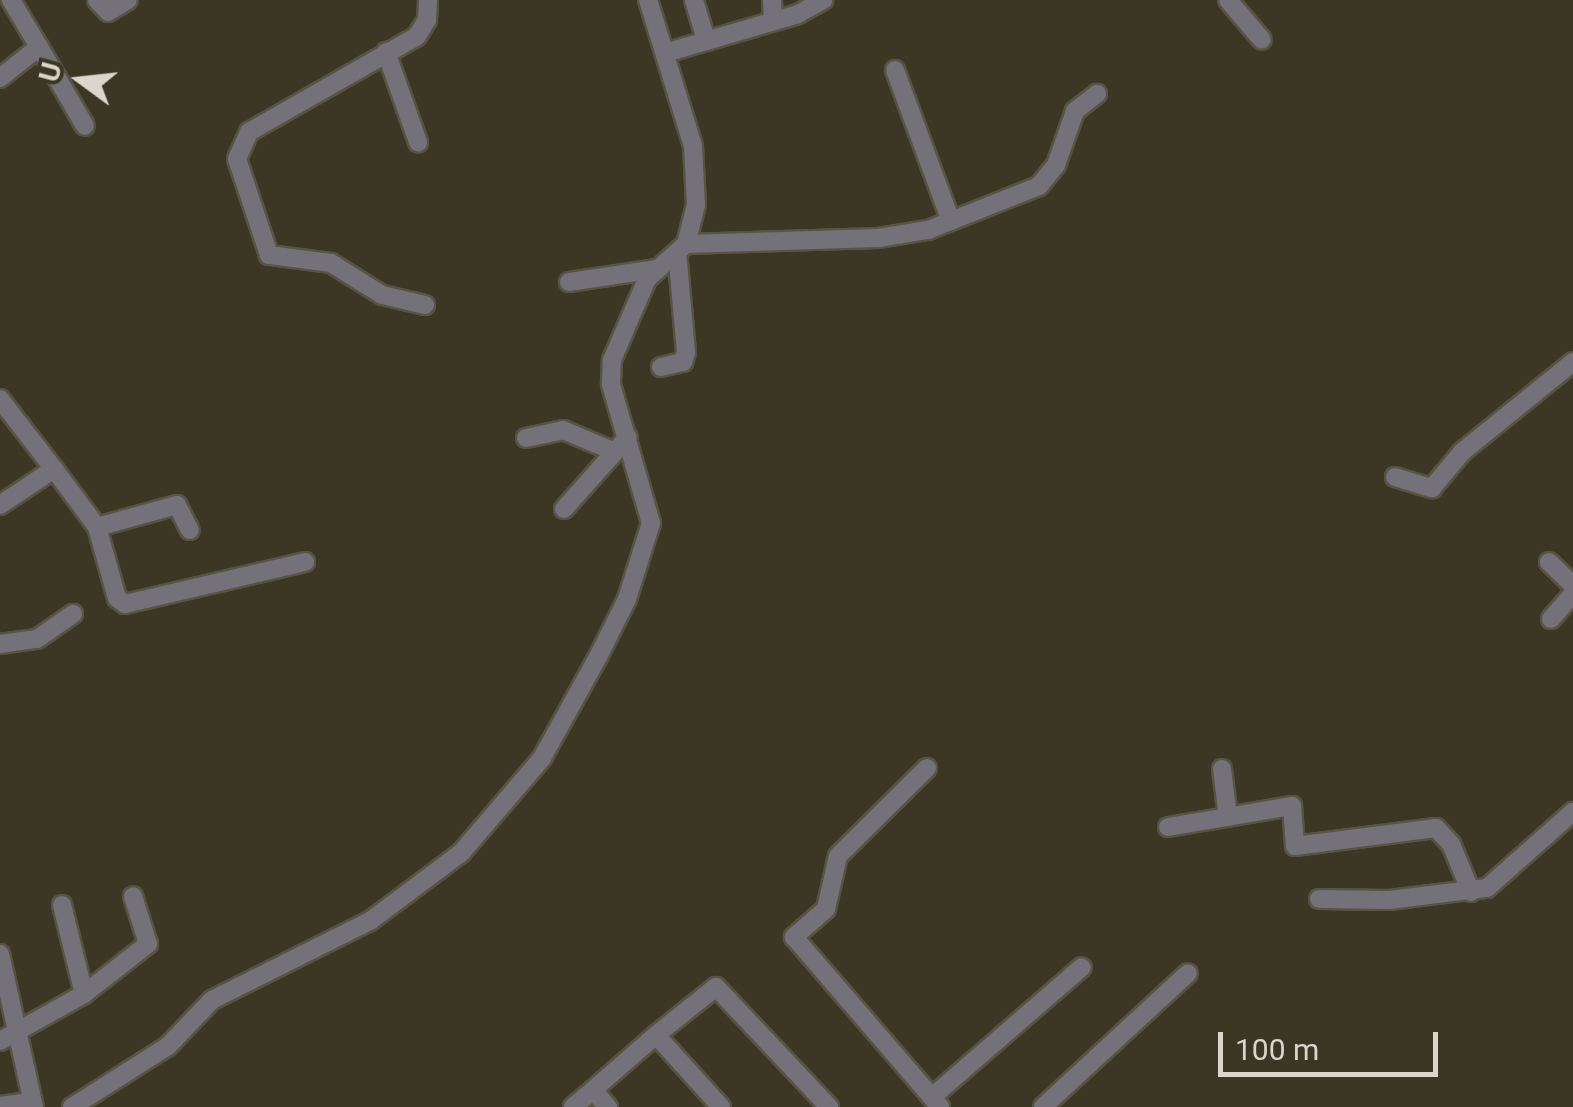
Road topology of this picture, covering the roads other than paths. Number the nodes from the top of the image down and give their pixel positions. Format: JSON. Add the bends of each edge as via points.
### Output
{"nodes":[{"id":1,"x":12,"y":0,"type":"edge"},
{"id":2,"x":97,"y":0,"type":"edge"},
{"id":3,"x":128,"y":0,"type":"edge"},
{"id":4,"x":428,"y":0,"type":"edge"},
{"id":5,"x":648,"y":0,"type":"edge"},
{"id":6,"x":694,"y":0,"type":"edge"},
{"id":7,"x":772,"y":0,"type":"edge"},
{"id":8,"x":823,"y":0,"type":"edge"},
{"id":9,"x":1228,"y":0,"type":"edge"},
{"id":10,"x":773,"y":20,"type":"junction"},
{"id":11,"x":706,"y":40,"type":"junction"},
{"id":12,"x":1262,"y":40,"type":"dead end"},
{"id":13,"x":39,"y":47,"type":"junction"},
{"id":14,"x":386,"y":52,"type":"junction"},
{"id":15,"x":665,"y":54,"type":"junction"},
{"id":16,"x":895,"y":70,"type":"dead end"},
{"id":17,"x":0,"y":78,"type":"edge"},
{"id":18,"x":1097,"y":94,"type":"dead end"},
{"id":19,"x":85,"y":126,"type":"dead end"},
{"id":20,"x":418,"y":142,"type":"dead end"},
{"id":21,"x":951,"y":221,"type":"junction"},
{"id":22,"x":682,"y":248,"type":"junction"},
{"id":23,"x":656,"y":269,"type":"junction"},
{"id":24,"x":568,"y":282,"type":"dead end"},
{"id":25,"x":425,"y":305,"type":"dead end"},
{"id":26,"x":1573,"y":362,"type":"edge"},
{"id":27,"x":660,"y":368,"type":"dead end"},
{"id":28,"x":0,"y":399,"type":"edge"},
{"id":29,"x":526,"y":438,"type":"dead end"},
{"id":30,"x":628,"y":438,"type":"junction"},
{"id":31,"x":615,"y":452,"type":"junction"},
{"id":32,"x":54,"y":469,"type":"junction"},
{"id":33,"x":1395,"y":477,"type":"dead end"},
{"id":34,"x":0,"y":505,"type":"edge"},
{"id":35,"x":564,"y":509,"type":"dead end"},
{"id":36,"x":97,"y":527,"type":"junction"},
{"id":37,"x":190,"y":530,"type":"dead end"},
{"id":38,"x":305,"y":562,"type":"dead end"},
{"id":39,"x":1549,"y":562,"type":"dead end"},
{"id":40,"x":1573,"y":585,"type":"edge"},
{"id":41,"x":1573,"y":594,"type":"edge"},
{"id":42,"x":73,"y":614,"type":"dead end"},
{"id":43,"x":1552,"y":619,"type":"dead end"},
{"id":44,"x":0,"y":644,"type":"edge"},
{"id":45,"x":927,"y":768,"type":"dead end"},
{"id":46,"x":1222,"y":769,"type":"dead end"},
{"id":47,"x":1573,"y":812,"type":"edge"},
{"id":48,"x":1228,"y":817,"type":"junction"},
{"id":49,"x":1168,"y":827,"type":"dead end"},
{"id":50,"x":1471,"y":892,"type":"junction"},
{"id":51,"x":133,"y":896,"type":"dead end"},
{"id":52,"x":1319,"y":899,"type":"dead end"},
{"id":53,"x":62,"y":905,"type":"dead end"},
{"id":54,"x":0,"y":954,"type":"edge"},
{"id":55,"x":1082,"y":967,"type":"dead end"},
{"id":56,"x":1188,"y":973,"type":"dead end"},
{"id":57,"x":84,"y":994,"type":"junction"},
{"id":58,"x":656,"y":1035,"type":"junction"},
{"id":59,"x":7,"y":1040,"type":"edge"},
{"id":60,"x":592,"y":1090,"type":"junction"},
{"id":61,"x":936,"y":1102,"type":"edge"},
{"id":62,"x":31,"y":1104,"type":"edge"},
{"id":63,"x":0,"y":1106,"type":"edge"},
{"id":64,"x":72,"y":1107,"type":"edge"},
{"id":65,"x":573,"y":1107,"type":"edge"},
{"id":66,"x":608,"y":1107,"type":"edge"},
{"id":67,"x":721,"y":1107,"type":"edge"},
{"id":68,"x":830,"y":1107,"type":"edge"},
{"id":69,"x":1043,"y":1107,"type":"edge"}],
"edges":[{"from":1,"to":13,"type":"street"},
{"from":2,"to":3,"type":"street","via":[[108,12]]},
{"from":4,"to":14,"type":"street","via":[[418,36]]},
{"from":5,"to":15,"type":"street"},
{"from":6,"to":11,"type":"street"},
{"from":7,"to":10,"type":"street"},
{"from":8,"to":10,"type":"street"},
{"from":9,"to":12,"type":"street"},
{"from":10,"to":11,"type":"street"},
{"from":11,"to":15,"type":"street"},
{"from":13,"to":17,"type":"street"},
{"from":13,"to":19,"type":"street"},
{"from":14,"to":20,"type":"street"},
{"from":14,"to":25,"type":"street","via":[[248,132],[237,159],[269,255],[330,264],[382,295]]},
{"from":15,"to":22,"type":"street","via":[[698,170]]},
{"from":16,"to":21,"type":"street"},
{"from":18,"to":21,"type":"street","via":[[1076,111],[1056,165],[1038,186]]},
{"from":21,"to":22,"type":"street","via":[[878,238]]},
{"from":22,"to":23,"type":"street"},
{"from":22,"to":27,"type":"street","via":[[686,352],[683,362]]},
{"from":23,"to":24,"type":"street"},
{"from":23,"to":30,"type":"street","via":[[612,360],[610,384]]},
{"from":26,"to":33,"type":"street","via":[[1462,452],[1432,488]]},
{"from":28,"to":32,"type":"street"},
{"from":29,"to":31,"type":"street","via":[[563,430]]},
{"from":30,"to":31,"type":"street"},
{"from":30,"to":64,"type":"street","via":[[649,502],[646,542],[627,599],[542,758],[461,853],[385,910],[212,1000],[168,1046]]},
{"from":31,"to":35,"type":"street"},
{"from":32,"to":34,"type":"street"},
{"from":32,"to":36,"type":"street"},
{"from":36,"to":37,"type":"street","via":[[172,505]]},
{"from":36,"to":38,"type":"street","via":[[117,598],[125,604]]},
{"from":39,"to":40,"type":"street"},
{"from":41,"to":43,"type":"street"},
{"from":42,"to":44,"type":"street","via":[[37,639]]},
{"from":45,"to":61,"type":"street","via":[[838,856],[826,909],[794,937]]},
{"from":46,"to":48,"type":"street"},
{"from":47,"to":50,"type":"street","via":[[1504,877]]},
{"from":48,"to":49,"type":"street"},
{"from":48,"to":50,"type":"street","via":[[1292,806],[1295,846],[1436,828],[1451,844]]},
{"from":50,"to":52,"type":"street"},
{"from":51,"to":57,"type":"street","via":[[148,944]]},
{"from":53,"to":57,"type":"street"},
{"from":54,"to":59,"type":"street"},
{"from":55,"to":61,"type":"street"},
{"from":56,"to":69,"type":"street"},
{"from":57,"to":59,"type":"street"},
{"from":58,"to":60,"type":"street"},
{"from":58,"to":67,"type":"street"},
{"from":58,"to":68,"type":"street","via":[[708,990],[721,988]]},
{"from":59,"to":62,"type":"street"},
{"from":60,"to":65,"type":"street"},
{"from":60,"to":66,"type":"street"},
{"from":62,"to":63,"type":"street"}]}
